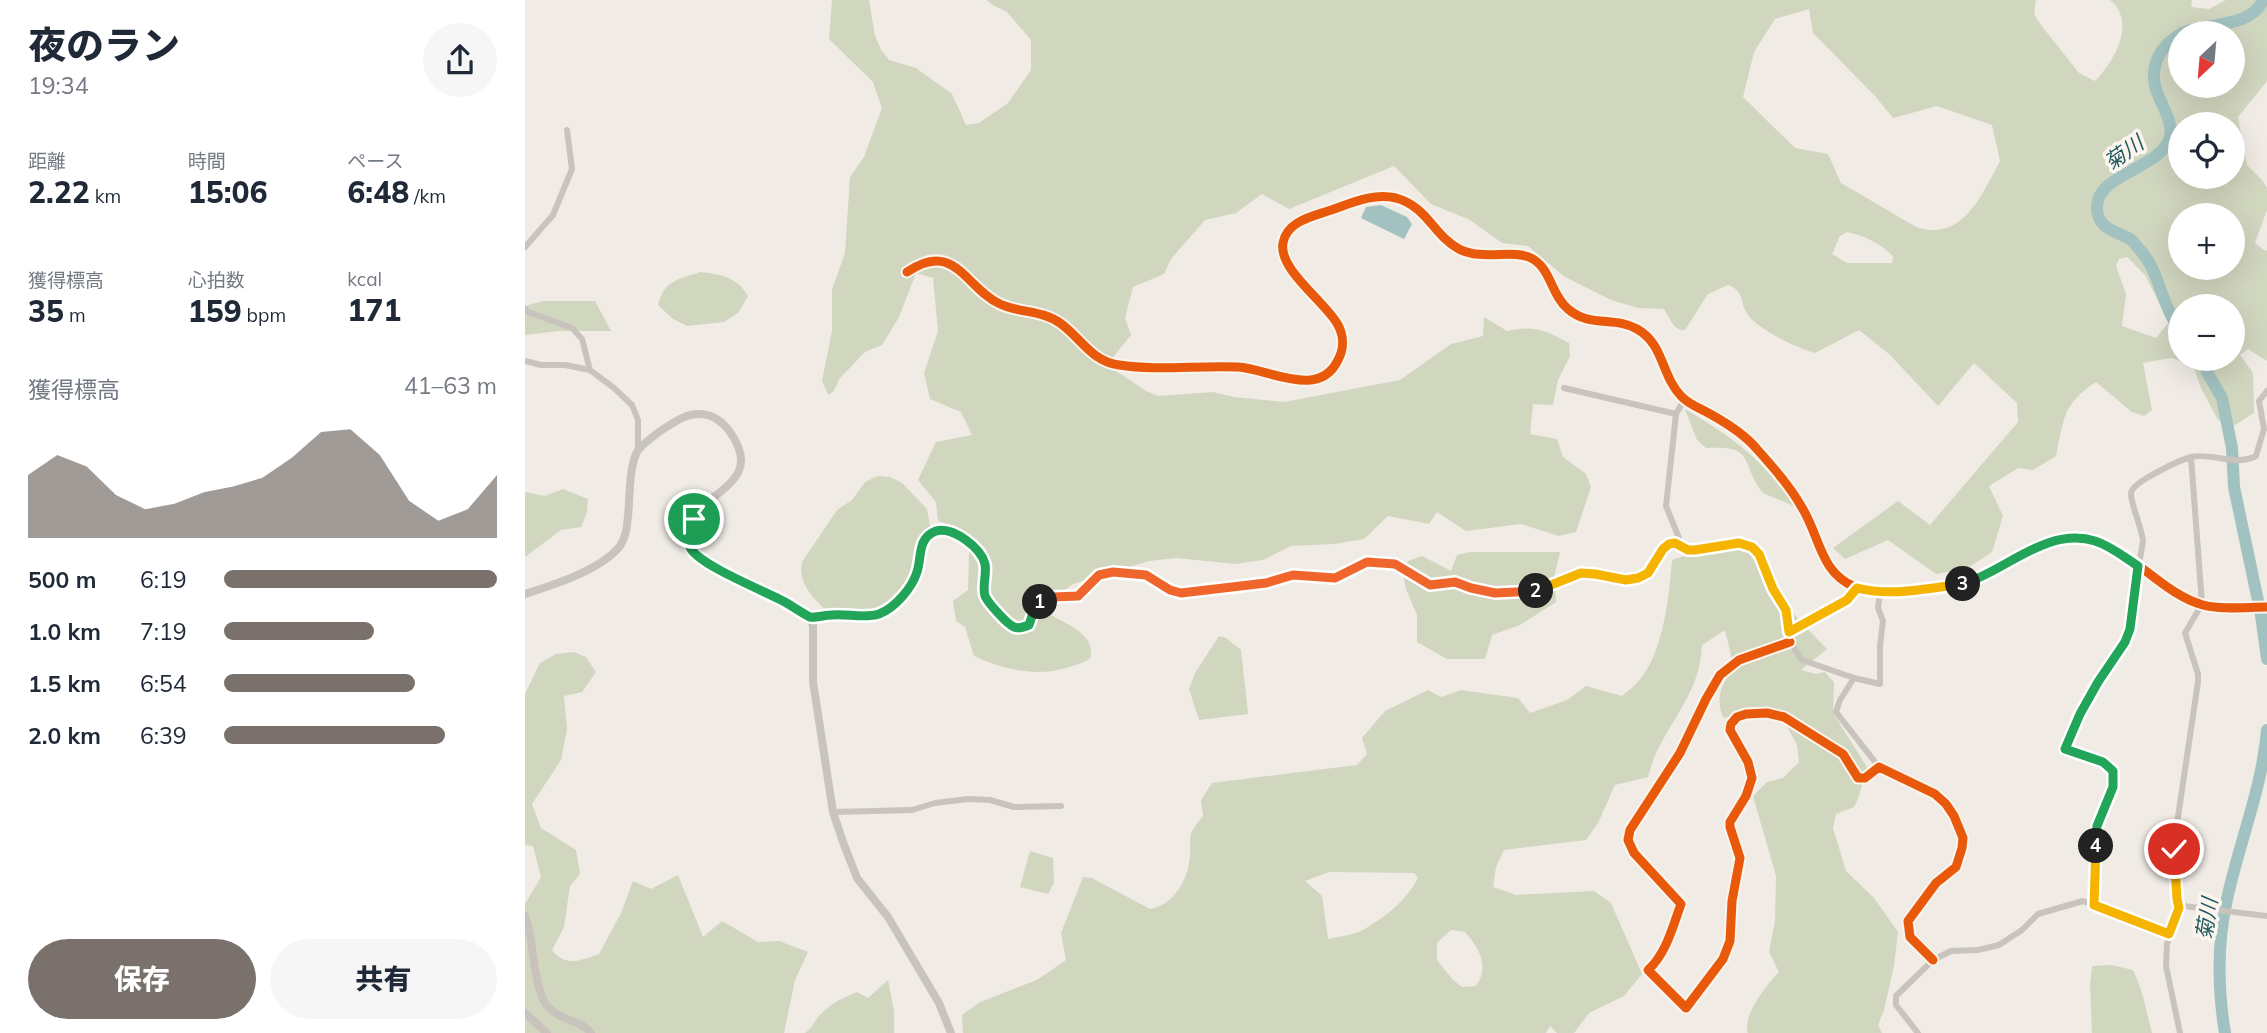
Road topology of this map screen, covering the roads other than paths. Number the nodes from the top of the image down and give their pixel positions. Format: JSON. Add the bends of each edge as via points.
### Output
{"nodes":[{"id":1,"x":567,"y":130,"type":"dead end"},
{"id":2,"x":525,"y":247,"type":"edge"},
{"id":3,"x":907,"y":272,"type":"dead end"},
{"id":4,"x":525,"y":309,"type":"edge"},
{"id":5,"x":525,"y":361,"type":"edge"},
{"id":6,"x":590,"y":370,"type":"junction"},
{"id":7,"x":1564,"y":388,"type":"dead end"},
{"id":8,"x":2267,"y":391,"type":"edge"},
{"id":9,"x":1684,"y":400,"type":"junction"},
{"id":10,"x":1676,"y":414,"type":"junction"},
{"id":11,"x":638,"y":451,"type":"junction"},
{"id":12,"x":2191,"y":457,"type":"junction"},
{"id":13,"x":1679,"y":545,"type":"junction"},
{"id":14,"x":2138,"y":566,"type":"junction"},
{"id":15,"x":1857,"y":588,"type":"junction"},
{"id":16,"x":1880,"y":593,"type":"junction"},
{"id":17,"x":525,"y":594,"type":"edge"},
{"id":18,"x":2201,"y":604,"type":"junction"},
{"id":19,"x":2267,"y":607,"type":"edge"},
{"id":20,"x":810,"y":617,"type":"junction"},
{"id":21,"x":1789,"y":632,"type":"junction"},
{"id":22,"x":1790,"y":642,"type":"junction"},
{"id":23,"x":1854,"y":678,"type":"junction"},
{"id":24,"x":1879,"y":767,"type":"junction"},
{"id":25,"x":1061,"y":806,"type":"dead end"},
{"id":26,"x":833,"y":811,"type":"junction"},
{"id":27,"x":2094,"y":905,"type":"junction"},
{"id":28,"x":2179,"y":908,"type":"junction"},
{"id":29,"x":525,"y":916,"type":"edge"},
{"id":30,"x":2267,"y":916,"type":"edge"},
{"id":31,"x":2169,"y":934,"type":"junction"},
{"id":32,"x":1933,"y":960,"type":"junction"},
{"id":33,"x":525,"y":1013,"type":"edge"},
{"id":34,"x":547,"y":1033,"type":"edge"},
{"id":35,"x":591,"y":1033,"type":"edge"},
{"id":36,"x":951,"y":1033,"type":"edge"},
{"id":37,"x":1918,"y":1033,"type":"edge"},
{"id":38,"x":2180,"y":1033,"type":"edge"}],
"edges":[{"from":1,"to":2,"type":"street","via":[[572,169],[553,215]]},
{"from":3,"to":9,"type":"street","via":[[926,262],[947,263],[983,294],[1008,307],[1053,318],[1095,355],[1115,365],[1241,367],[1306,381],[1323,377],[1334,368],[1343,340],[1335,320],[1285,260],[1287,233],[1300,221],[1366,198],[1393,197],[1417,208],[1450,243],[1468,253],[1525,255],[1535,260],[1561,303],[1581,318],[1625,324],[1645,334]]},
{"from":4,"to":6,"type":"street","via":[[572,328],[582,340]]},
{"from":5,"to":6,"type":"street"},
{"from":6,"to":11,"type":"street","via":[[632,405],[638,420]]},
{"from":7,"to":10,"type":"street"},
{"from":8,"to":12,"type":"street","via":[[2259,401],[2264,429],[2252,458]]},
{"from":9,"to":10,"type":"street"},
{"from":9,"to":15,"type":"street","via":[[1752,443],[1799,501],[1830,568]]},
{"from":10,"to":13,"type":"street","via":[[1666,506]]},
{"from":11,"to":17,"type":"street","via":[[621,545],[596,565]]},
{"from":11,"to":20,"type":"street","via":[[661,430],[689,415],[712,416],[722,422],[740,453],[740,470],[733,482],[697,513],[688,530],[690,548]]},
{"from":12,"to":14,"type":"street","via":[[2147,477],[2132,490],[2142,528]]},
{"from":12,"to":18,"type":"street"},
{"from":13,"to":20,"type":"street","via":[[1666,546],[1648,573],[1638,578],[1581,573],[1545,588],[1510,593],[1483,591],[1458,582],[1430,585],[1406,569],[1385,563],[1363,563],[1335,578],[1293,575],[1266,583],[1181,593],[1146,575],[1113,572],[1099,575],[1078,596],[1044,600],[1029,625],[1019,628],[1008,623],[986,598],[984,562],[979,554],[961,536],[943,530],[925,538],[915,578],[890,608],[866,617]]},
{"from":13,"to":21,"type":"street","via":[[1695,550],[1734,542],[1752,547],[1786,610]]},
{"from":14,"to":16,"type":"street","via":[[2096,541],[2068,539],[2043,545],[1970,582]]},
{"from":14,"to":18,"type":"street"},
{"from":14,"to":27,"type":"street","via":[[2125,642],[2080,714],[2065,749],[2103,762],[2113,771],[2113,787],[2097,826]]},
{"from":15,"to":16,"type":"street"},
{"from":15,"to":21,"type":"street","via":[[1847,600]]},
{"from":16,"to":23,"type":"street","via":[[1880,684]]},
{"from":18,"to":19,"type":"street"},
{"from":18,"to":28,"type":"street","via":[[2185,634],[2198,682],[2175,837]]},
{"from":20,"to":26,"type":"street","via":[[813,682]]},
{"from":21,"to":22,"type":"street"},
{"from":22,"to":23,"type":"street","via":[[1802,660]]},
{"from":22,"to":24,"type":"street","via":[[1739,660],[1720,675],[1630,831],[1628,841],[1635,853],[1681,904],[1657,963],[1648,970],[1686,1008],[1723,959],[1730,941],[1740,858],[1730,822],[1747,796],[1752,778],[1731,724],[1746,714],[1784,717],[1843,754],[1858,778]]},
{"from":23,"to":24,"type":"street","via":[[1836,712]]},
{"from":24,"to":32,"type":"street","via":[[1935,794],[1960,828],[1962,848],[1956,867],[1936,883],[1908,921],[1910,936]]},
{"from":25,"to":26,"type":"street","via":[[1014,807],[968,799],[912,810]]},
{"from":26,"to":36,"type":"street","via":[[853,870],[895,929],[939,1003]]},
{"from":27,"to":31,"type":"street"},
{"from":27,"to":32,"type":"street","via":[[2083,901],[2038,914],[1999,945],[1951,951]]},
{"from":28,"to":30,"type":"street"},
{"from":28,"to":31,"type":"street"},
{"from":29,"to":35,"type":"street","via":[[544,1002],[563,1019],[583,1025]]},
{"from":31,"to":38,"type":"street","via":[[2167,978]]},
{"from":32,"to":37,"type":"street","via":[[1896,996],[1896,1004]]},
{"from":33,"to":34,"type":"street"}]}
